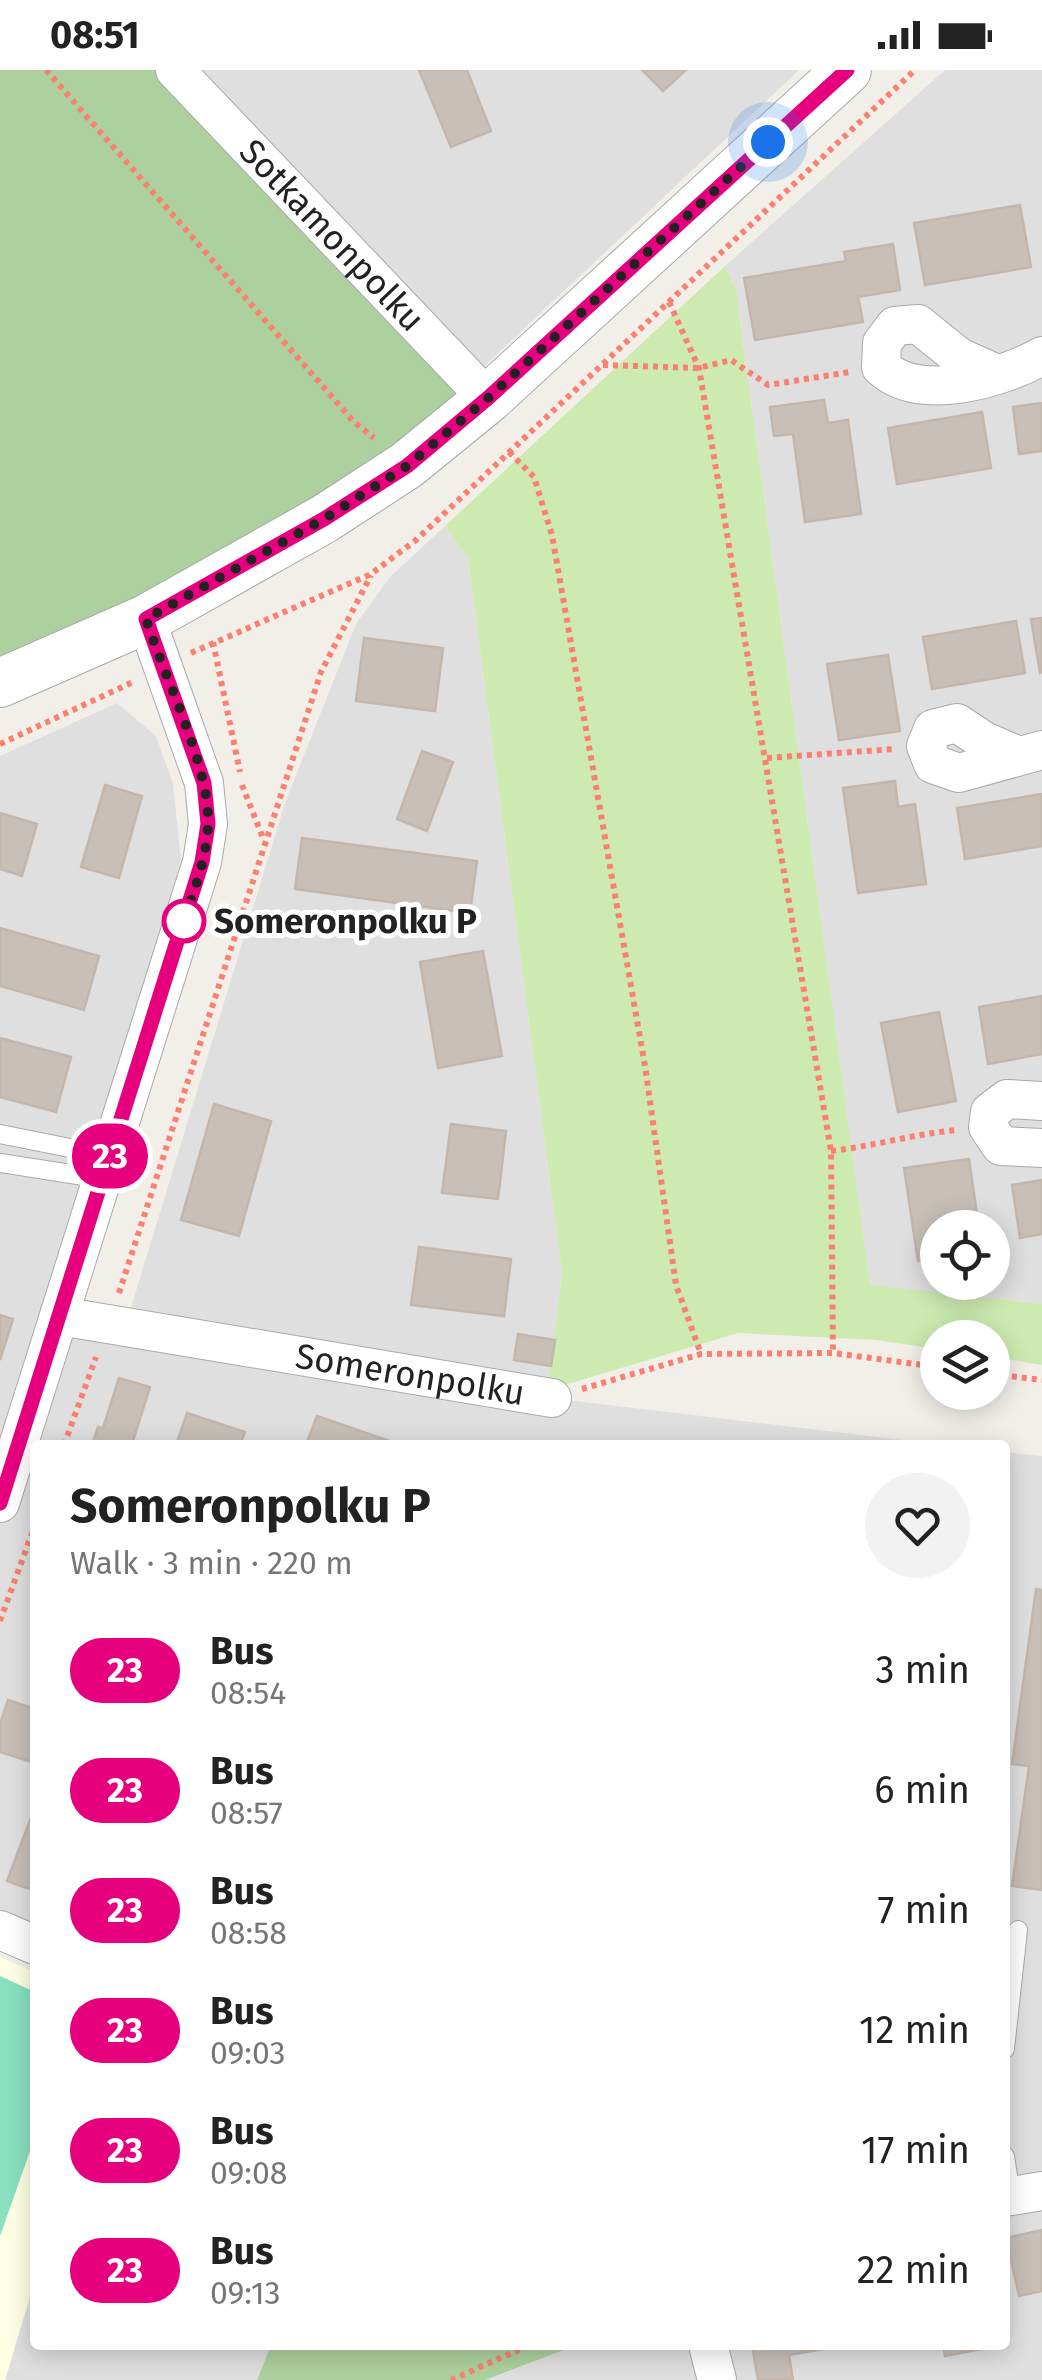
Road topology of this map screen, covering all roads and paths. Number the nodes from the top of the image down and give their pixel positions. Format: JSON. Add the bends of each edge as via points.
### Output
{"nodes":[{"id":1,"x":46,"y":70,"type":"edge"},
{"id":2,"x":176,"y":70,"type":"edge"},
{"id":3,"x":915,"y":70,"type":"edge"},
{"id":4,"x":826,"y":77,"type":"edge"},
{"id":5,"x":669,"y":302,"type":"junction"},
{"id":6,"x":1042,"y":356,"type":"edge"},
{"id":7,"x":602,"y":364,"type":"junction"},
{"id":8,"x":881,"y":367,"type":"junction"},
{"id":9,"x":698,"y":368,"type":"junction"},
{"id":10,"x":995,"y":372,"type":"junction"},
{"id":11,"x":488,"y":398,"type":"junction"},
{"id":12,"x":509,"y":452,"type":"junction"},
{"id":13,"x":407,"y":466,"type":"junction"},
{"id":14,"x":371,"y":574,"type":"junction"},
{"id":15,"x":146,"y":619,"type":"junction"},
{"id":16,"x":213,"y":642,"type":"junction"},
{"id":17,"x":161,"y":668,"type":"junction"},
{"id":18,"x":0,"y":683,"type":"edge"},
{"id":19,"x":0,"y":744,"type":"edge"},
{"id":20,"x":926,"y":746,"type":"joint"},
{"id":21,"x":1030,"y":753,"type":"edge"},
{"id":22,"x":767,"y":758,"type":"junction"},
{"id":23,"x":263,"y":838,"type":"junction"},
{"id":24,"x":1042,"y":1101,"type":"edge"},
{"id":25,"x":988,"y":1128,"type":"junction"},
{"id":26,"x":0,"y":1134,"type":"edge"},
{"id":27,"x":1042,"y":1148,"type":"edge"},
{"id":28,"x":831,"y":1150,"type":"junction"},
{"id":29,"x":0,"y":1164,"type":"edge"},
{"id":30,"x":106,"y":1168,"type":"junction"},
{"id":31,"x":60,"y":1316,"type":"junction"},
{"id":32,"x":108,"y":1325,"type":"junction"},
{"id":33,"x":833,"y":1353,"type":"junction"},
{"id":34,"x":702,"y":1354,"type":"junction"},
{"id":35,"x":920,"y":1364,"type":"edge"},
{"id":36,"x":1010,"y":1376,"type":"edge"},
{"id":37,"x":1042,"y":1380,"type":"edge"},
{"id":38,"x":552,"y":1398,"type":"joint"},
{"id":39,"x":66,"y":1440,"type":"edge"},
{"id":40,"x":0,"y":1503,"type":"edge"},
{"id":41,"x":30,"y":1539,"type":"edge"},
{"id":42,"x":0,"y":1621,"type":"edge"},
{"id":43,"x":0,"y":1930,"type":"edge"},
{"id":44,"x":1018,"y":1930,"type":"dead end"},
{"id":45,"x":30,"y":1943,"type":"edge"},
{"id":46,"x":1010,"y":2003,"type":"edge"},
{"id":47,"x":1010,"y":2170,"type":"edge"},
{"id":48,"x":1019,"y":2194,"type":"edge"},
{"id":49,"x":519,"y":2350,"type":"edge"},
{"id":50,"x":709,"y":2350,"type":"edge"},
{"id":51,"x":451,"y":2380,"type":"edge"},
{"id":52,"x":717,"y":2380,"type":"edge"}],
"edges":[{"from":1,"to":13,"type":"path","via":[[354,422]]},
{"from":2,"to":11,"type":"street","name":"Sotkamonpolku"},
{"from":3,"to":5,"type":"path"},
{"from":4,"to":11,"type":"street"},
{"from":5,"to":7,"type":"path"},
{"from":5,"to":9,"type":"path"},
{"from":6,"to":10,"type":"street"},
{"from":7,"to":9,"type":"path"},
{"from":7,"to":12,"type":"path"},
{"from":8,"to":9,"type":"path","via":[[768,385],[731,360]]},
{"from":8,"to":10,"type":"street","via":[[895,380],[925,388]]},
{"from":8,"to":10,"type":"street","via":[[882,343],[895,326],[918,324],[959,357]]},
{"from":9,"to":22,"type":"path"},
{"from":11,"to":13,"type":"street"},
{"from":12,"to":14,"type":"path"},
{"from":12,"to":34,"type":"path","via":[[534,477],[552,534],[646,1066],[676,1285]]},
{"from":13,"to":15,"type":"street"},
{"from":14,"to":16,"type":"path"},
{"from":14,"to":23,"type":"path","via":[[321,672]]},
{"from":15,"to":17,"type":"street"},
{"from":15,"to":18,"type":"street"},
{"from":16,"to":17,"type":"path"},
{"from":16,"to":23,"type":"path","via":[[242,786]]},
{"from":17,"to":19,"type":"path"},
{"from":17,"to":30,"type":"street","via":[[204,783],[208,824],[202,862]]},
{"from":20,"to":21,"type":"street","via":[[934,729],[957,723],[984,742]]},
{"from":20,"to":22,"type":"path"},
{"from":22,"to":28,"type":"path"},
{"from":23,"to":32,"type":"path"},
{"from":24,"to":25,"type":"street","via":[[1007,1099],[990,1112]]},
{"from":25,"to":27,"type":"street","via":[[1001,1146]]},
{"from":25,"to":28,"type":"path"},
{"from":26,"to":30,"type":"lane"},
{"from":28,"to":33,"type":"path"},
{"from":29,"to":30,"type":"lane"},
{"from":30,"to":31,"type":"street"},
{"from":31,"to":32,"type":"street","name":"Someronpolku"},
{"from":31,"to":40,"type":"street"},
{"from":32,"to":38,"type":"street","name":"Someronpolku"},
{"from":32,"to":39,"type":"path"},
{"from":33,"to":34,"type":"path","name":"Someronpolku"},
{"from":33,"to":35,"type":"path","name":"Someronpolku"},
{"from":34,"to":38,"type":"path","name":"Someronpolku"},
{"from":36,"to":37,"type":"path"},
{"from":41,"to":42,"type":"path"},
{"from":43,"to":45,"type":"street"},
{"from":44,"to":46,"type":"lane"},
{"from":47,"to":48,"type":"lane"},
{"from":49,"to":51,"type":"path"},
{"from":50,"to":52,"type":"street"}]}
